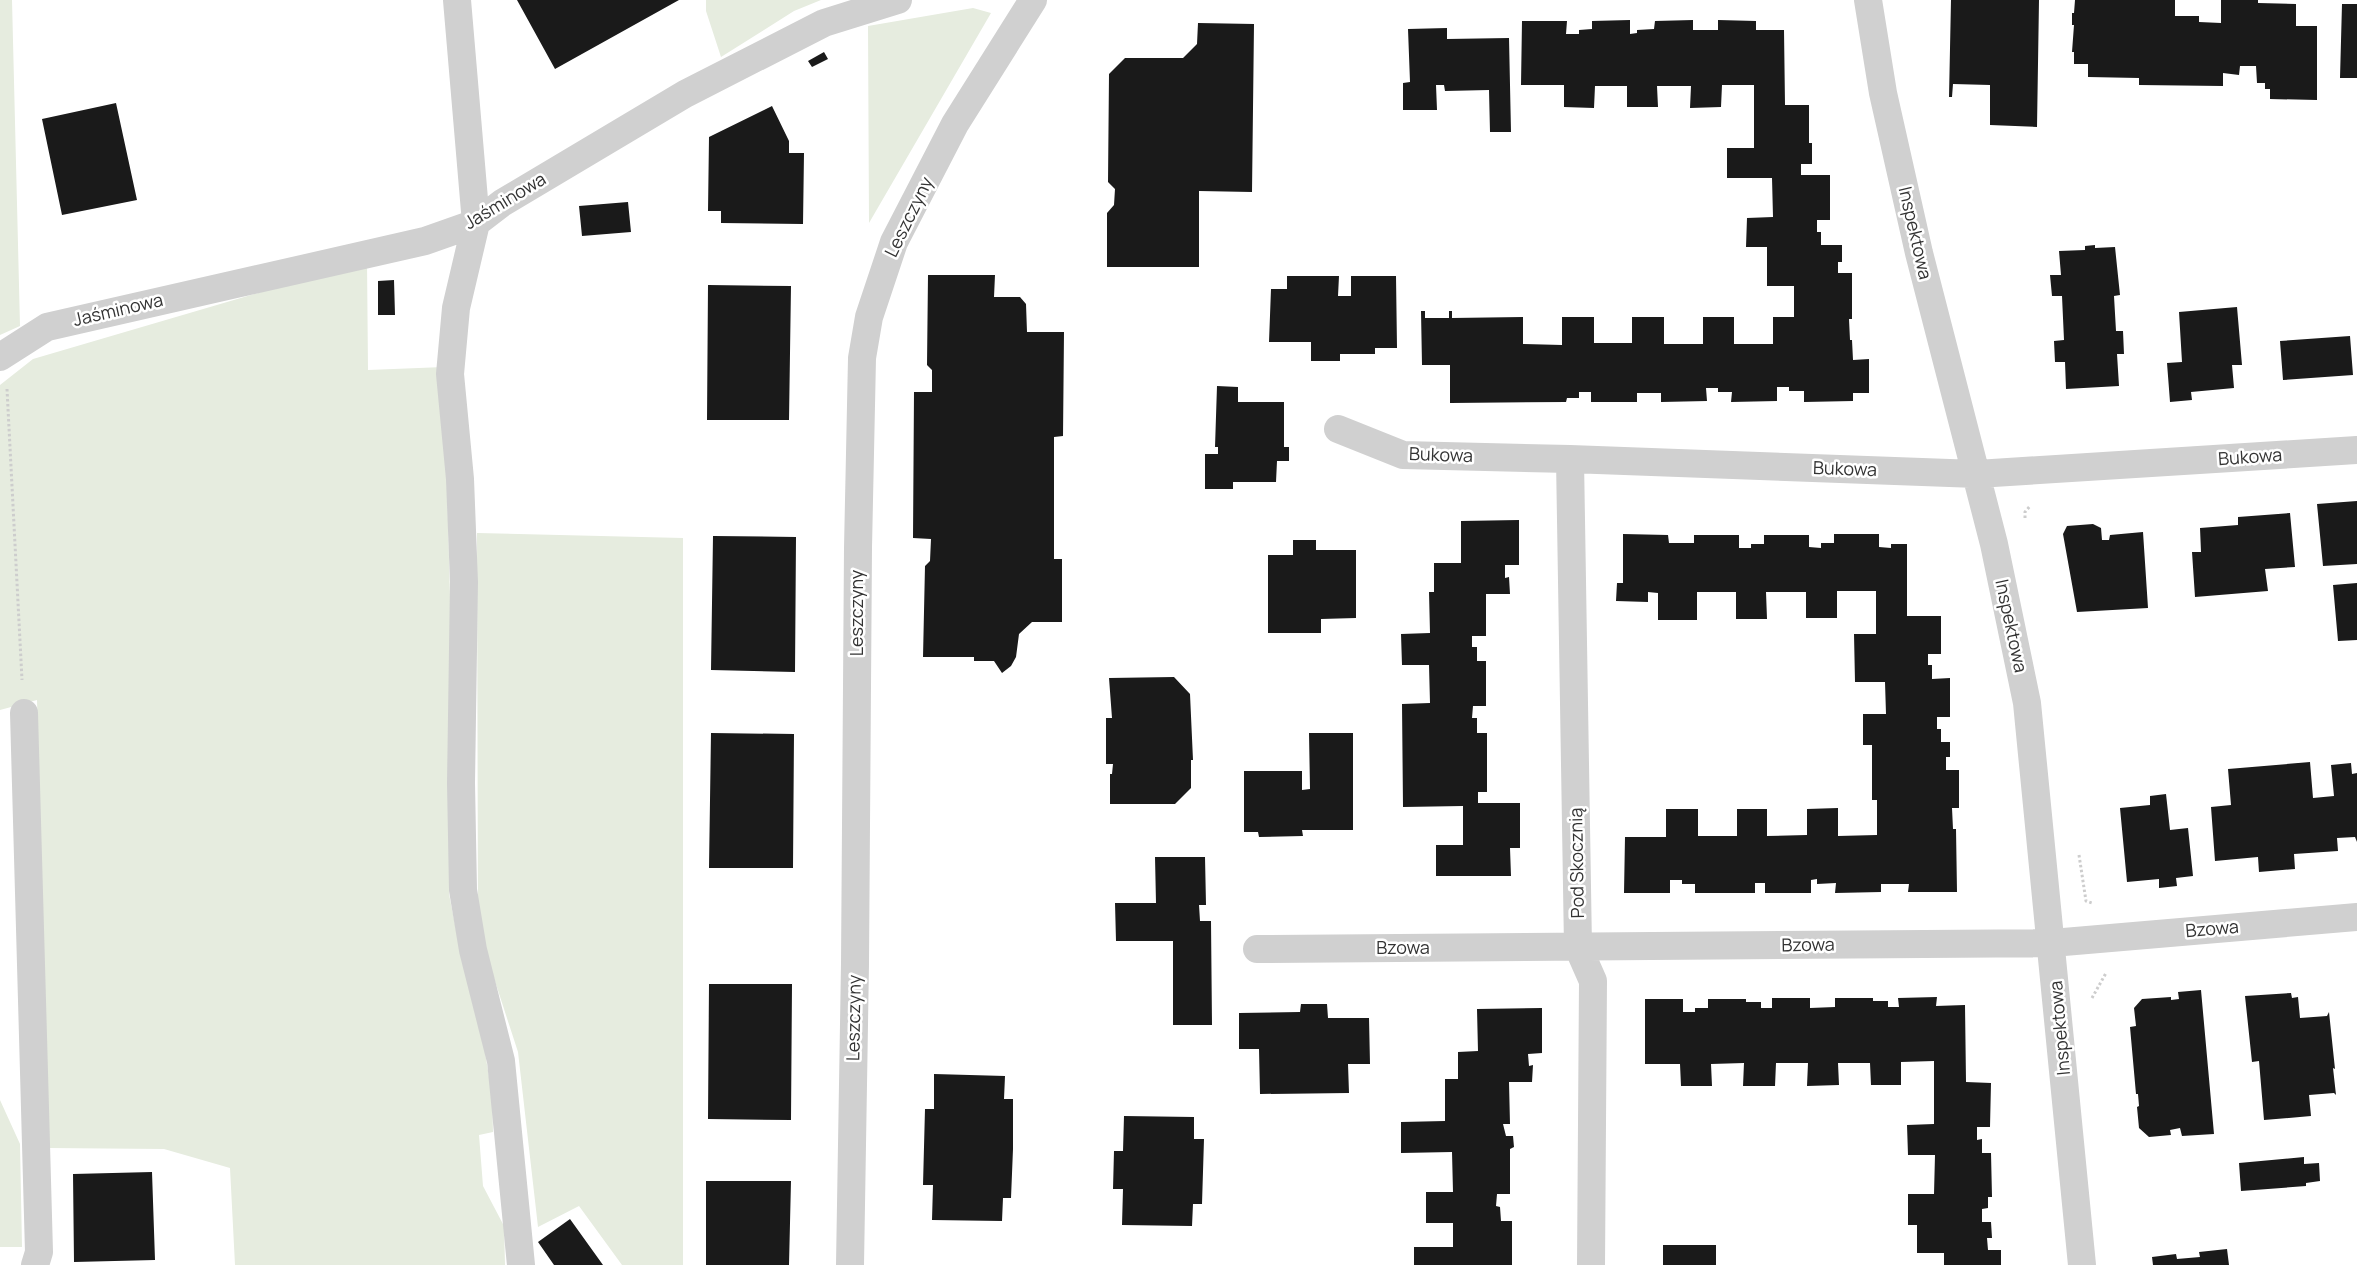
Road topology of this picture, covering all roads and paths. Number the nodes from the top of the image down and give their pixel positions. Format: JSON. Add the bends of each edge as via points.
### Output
{"nodes":[{"id":1,"x":457,"y":0,"type":"edge"},
{"id":2,"x":898,"y":0,"type":"edge"},
{"id":3,"x":1868,"y":0,"type":"edge"},
{"id":4,"x":1030,"y":1,"type":"edge"},
{"id":5,"x":476,"y":223,"type":"junction"},
{"id":6,"x":3,"y":354,"type":"edge"},
{"id":7,"x":1338,"y":429,"type":"dead end"},
{"id":8,"x":2357,"y":450,"type":"edge"},
{"id":9,"x":1570,"y":459,"type":"junction"},
{"id":10,"x":1977,"y":474,"type":"junction"},
{"id":11,"x":2034,"y":501,"type":"dead end"},
{"id":12,"x":2026,"y":520,"type":"dead end"},
{"id":13,"x":24,"y":713,"type":"joint"},
{"id":14,"x":2079,"y":853,"type":"dead end"},
{"id":15,"x":2095,"y":904,"type":"dead end"},
{"id":16,"x":2357,"y":917,"type":"edge"},
{"id":17,"x":2052,"y":943,"type":"junction"},
{"id":18,"x":1578,"y":947,"type":"junction"},
{"id":19,"x":1257,"y":949,"type":"dead end"},
{"id":20,"x":2109,"y":968,"type":"dead end"},
{"id":21,"x":2090,"y":1002,"type":"dead end"},
{"id":22,"x":35,"y":1265,"type":"edge"},
{"id":23,"x":521,"y":1265,"type":"edge"},
{"id":24,"x":850,"y":1265,"type":"edge"},
{"id":25,"x":1591,"y":1265,"type":"edge"},
{"id":26,"x":2082,"y":1265,"type":"edge"}],
"edges":[{"from":1,"to":5,"type":"street"},
{"from":2,"to":5,"type":"street","name":"Jaśminowa","via":[[824,23],[685,94],[502,204]]},
{"from":3,"to":10,"type":"street","name":"Inspektowa","via":[[1883,93],[1919,253]]},
{"from":4,"to":24,"type":"street","name":"Leszczyny","via":[[955,124],[894,242],[870,317],[862,358]]},
{"from":5,"to":6,"type":"street","name":"Jaśminowa","via":[[425,241],[47,327]]},
{"from":5,"to":23,"type":"street","via":[[456,308],[450,374],[460,479],[464,582],[463,890],[473,950],[501,1061]]},
{"from":6,"to":13,"type":"path"},
{"from":7,"to":9,"type":"street","name":"Bukowa","via":[[1403,455]]},
{"from":8,"to":10,"type":"street","name":"Bukowa"},
{"from":9,"to":10,"type":"street","name":"Bukowa"},
{"from":9,"to":18,"type":"street","name":"Pod Skocznią"},
{"from":10,"to":17,"type":"street","name":"Inspektowa","via":[[2027,703]]},
{"from":11,"to":12,"type":"path","via":[[2025,512]]},
{"from":13,"to":22,"type":"street","via":[[39,1252]]},
{"from":14,"to":15,"type":"path","via":[[2086,901]]},
{"from":16,"to":17,"type":"street","name":"Bzowa"},
{"from":17,"to":18,"type":"street","name":"Bzowa"},
{"from":17,"to":26,"type":"street","name":"Inspektowa"},
{"from":18,"to":19,"type":"street","name":"Bzowa"},
{"from":18,"to":25,"type":"street","name":"Pod Skocznią","via":[[1593,981]]},
{"from":20,"to":21,"type":"path"}]}
